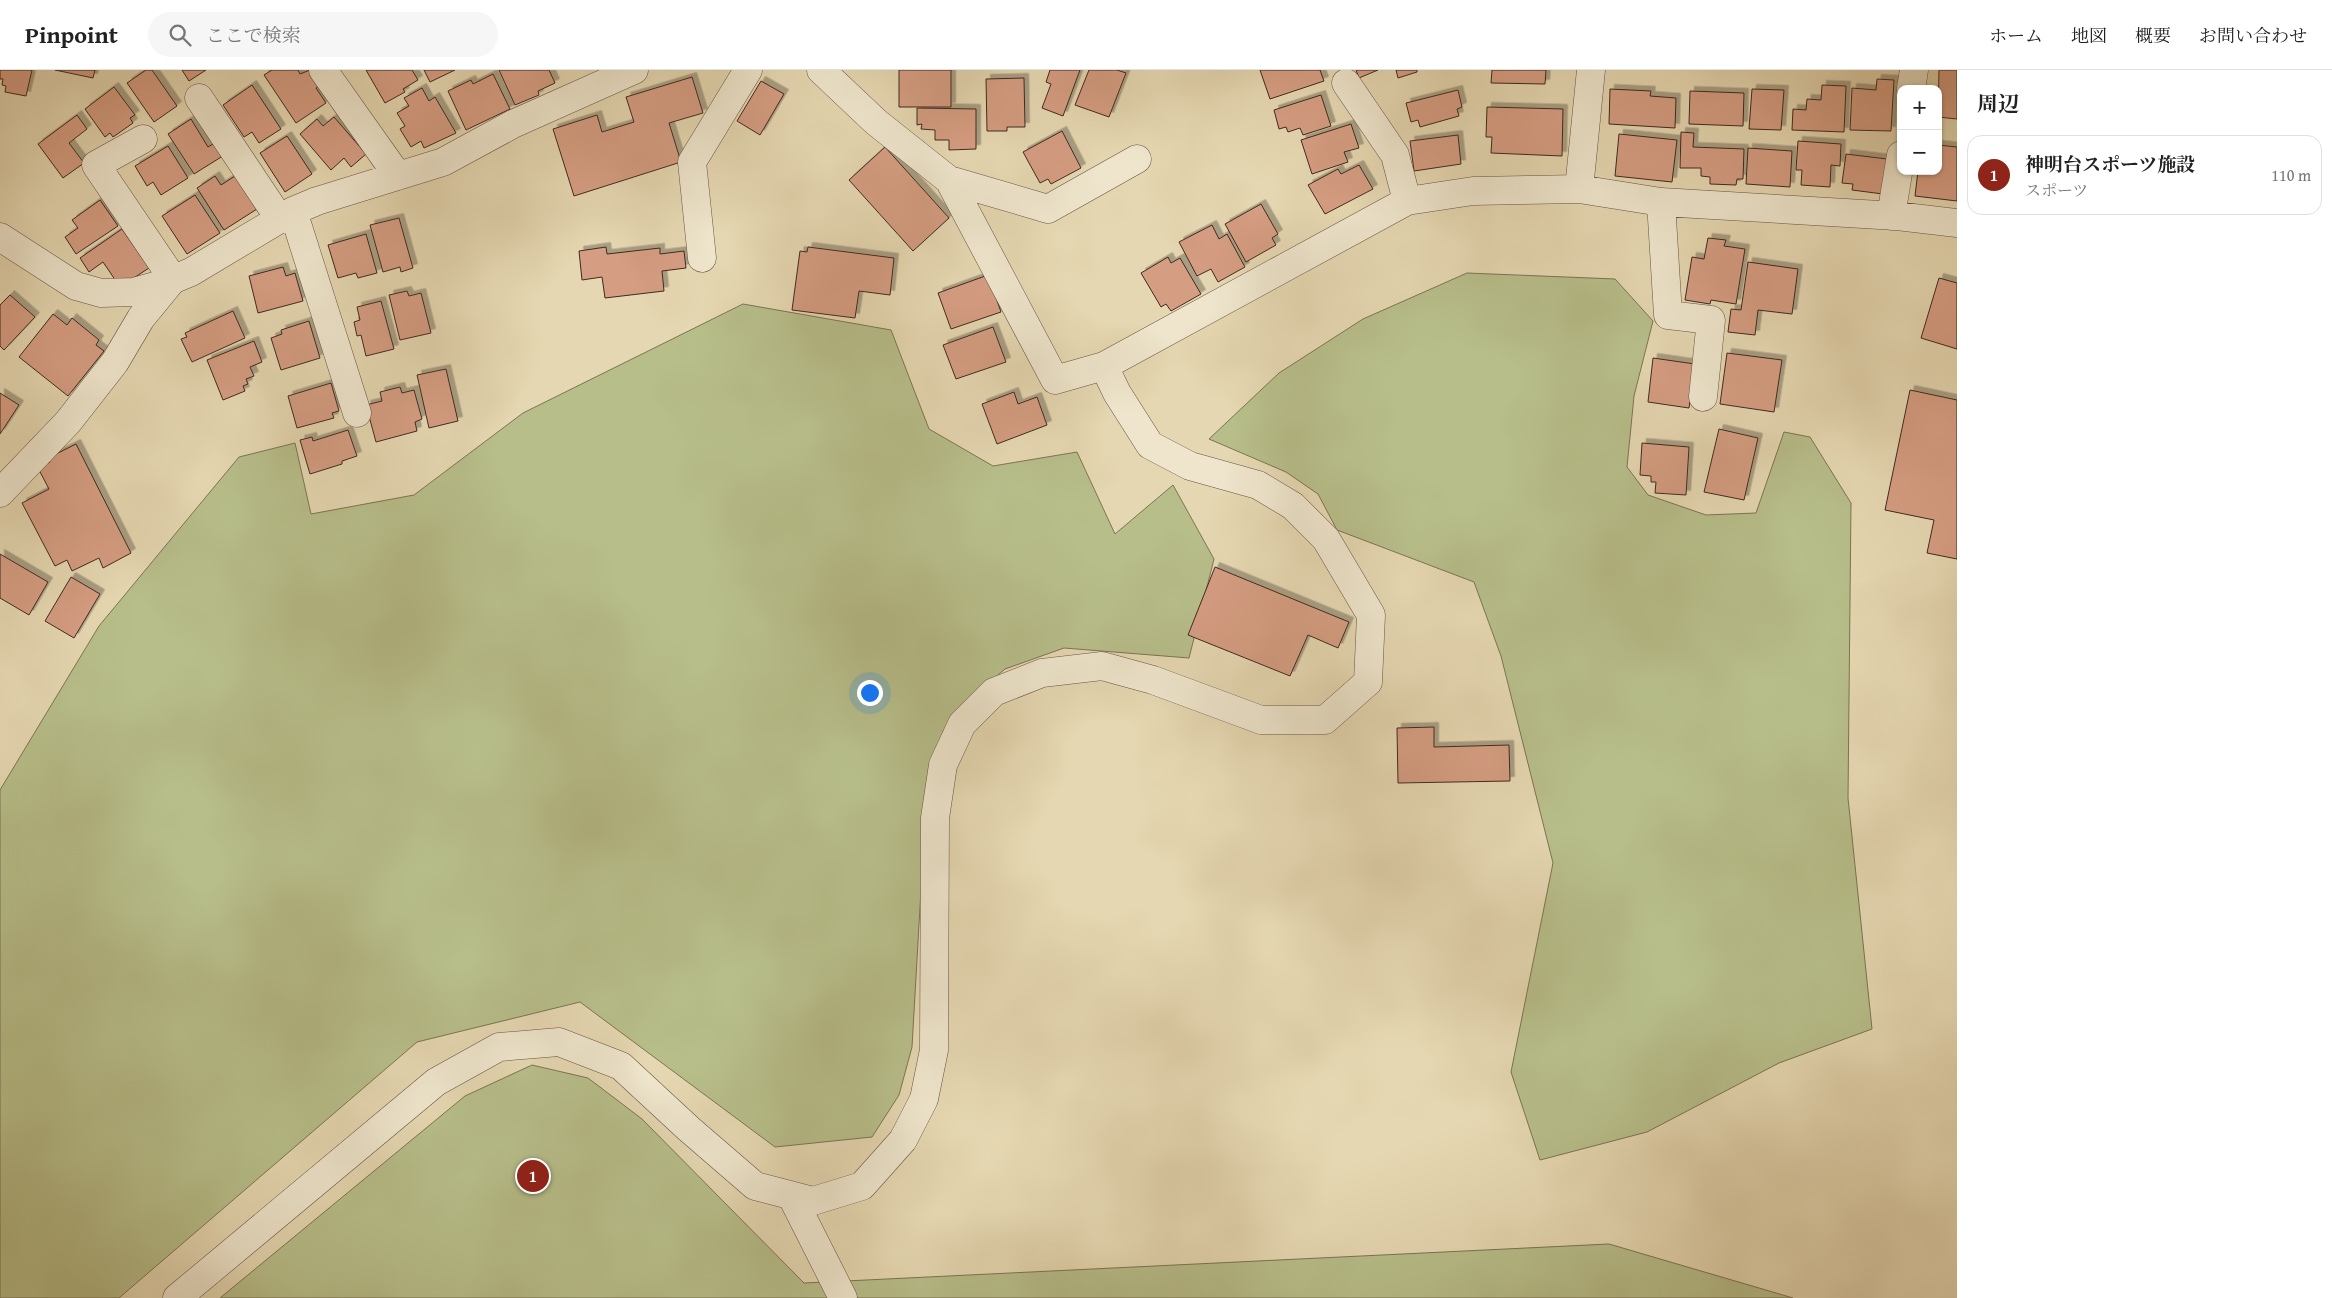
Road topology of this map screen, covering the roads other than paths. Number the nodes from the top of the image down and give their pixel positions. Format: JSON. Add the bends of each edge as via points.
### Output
{"nodes":[{"id":1,"x":323,"y":70,"type":"edge"},
{"id":2,"x":634,"y":70,"type":"edge"},
{"id":3,"x":748,"y":70,"type":"edge"},
{"id":4,"x":821,"y":70,"type":"edge"},
{"id":5,"x":1591,"y":70,"type":"edge"},
{"id":6,"x":1914,"y":70,"type":"edge"},
{"id":7,"x":1346,"y":83,"type":"dead end"},
{"id":8,"x":1912,"y":85,"type":"edge"},
{"id":9,"x":199,"y":98,"type":"dead end"},
{"id":10,"x":143,"y":140,"type":"dead end"},
{"id":11,"x":1137,"y":159,"type":"dead end"},
{"id":12,"x":1898,"y":175,"type":"edge"},
{"id":13,"x":398,"y":176,"type":"junction"},
{"id":14,"x":949,"y":180,"type":"junction"},
{"id":15,"x":1579,"y":189,"type":"junction"},
{"id":16,"x":1407,"y":201,"type":"junction"},
{"id":17,"x":1661,"y":202,"type":"junction"},
{"id":18,"x":286,"y":214,"type":"junction"},
{"id":19,"x":1891,"y":216,"type":"junction"},
{"id":20,"x":1957,"y":223,"type":"edge"},
{"id":21,"x":0,"y":236,"type":"edge"},
{"id":22,"x":702,"y":258,"type":"dead end"},
{"id":23,"x":173,"y":279,"type":"junction"},
{"id":24,"x":1104,"y":366,"type":"junction"},
{"id":25,"x":1703,"y":397,"type":"dead end"},
{"id":26,"x":357,"y":413,"type":"dead end"},
{"id":27,"x":0,"y":493,"type":"edge"},
{"id":28,"x":792,"y":1195,"type":"junction"},
{"id":29,"x":177,"y":1298,"type":"edge"},
{"id":30,"x":843,"y":1298,"type":"edge"}],
"edges":[{"from":1,"to":13,"type":"street"},
{"from":2,"to":13,"type":"street","via":[[513,124],[443,162]]},
{"from":3,"to":22,"type":"street","via":[[692,162]]},
{"from":4,"to":14,"type":"street","via":[[876,122]]},
{"from":5,"to":15,"type":"street"},
{"from":6,"to":8,"type":"street"},
{"from":7,"to":16,"type":"street","via":[[1395,155]]},
{"from":9,"to":18,"type":"street"},
{"from":10,"to":23,"type":"street","via":[[96,165]]},
{"from":11,"to":14,"type":"street","via":[[1048,209]]},
{"from":12,"to":19,"type":"street"},
{"from":13,"to":18,"type":"street"},
{"from":14,"to":24,"type":"street","via":[[1055,380]]},
{"from":15,"to":16,"type":"street","via":[[1473,191]]},
{"from":15,"to":17,"type":"street"},
{"from":16,"to":24,"type":"street"},
{"from":17,"to":19,"type":"street"},
{"from":17,"to":25,"type":"street","via":[[1668,315],[1711,320]]},
{"from":18,"to":23,"type":"street","via":[[191,272]]},
{"from":18,"to":26,"type":"street"},
{"from":19,"to":20,"type":"street"},
{"from":21,"to":23,"type":"street","via":[[76,286],[93,291],[134,292]]},
{"from":23,"to":27,"type":"street","via":[[141,318],[115,362],[68,422]]},
{"from":24,"to":28,"type":"street","via":[[1150,445],[1190,466],[1258,485],[1294,506],[1326,539],[1371,615],[1368,682],[1324,720],[1261,720],[1153,680],[1102,666],[1042,673],[994,692],[962,724],[944,765],[936,818],[934,1050],[924,1099],[903,1140],[862,1186],[813,1201]]},
{"from":28,"to":29,"type":"street","via":[[755,1186],[621,1066],[559,1042],[499,1047],[436,1082]]},
{"from":28,"to":30,"type":"street"}]}
